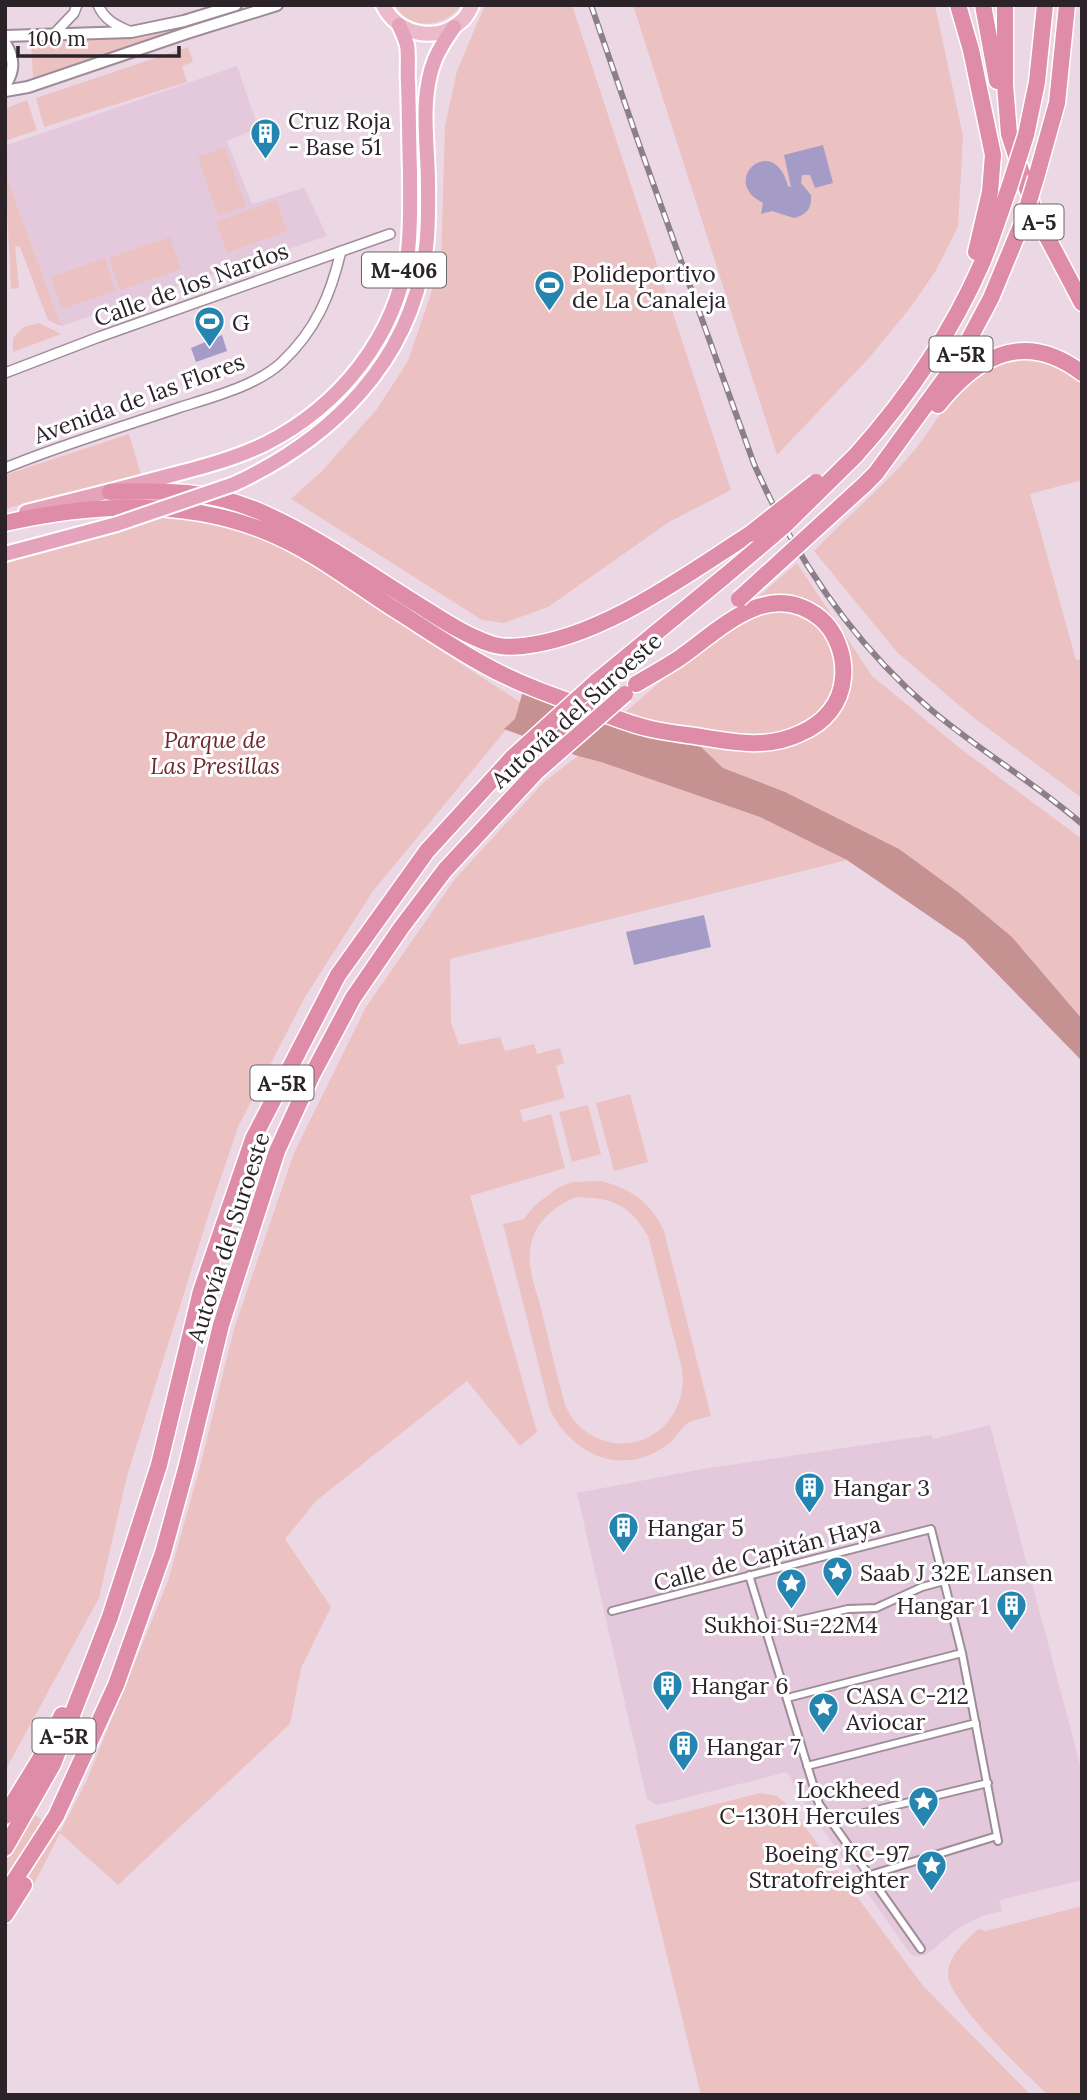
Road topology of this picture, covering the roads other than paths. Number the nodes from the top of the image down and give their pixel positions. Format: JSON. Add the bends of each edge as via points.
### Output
{"nodes":[{"id":1,"x":77,"y":5,"type":"edge"},
{"id":2,"x":98,"y":5,"type":"edge"},
{"id":3,"x":236,"y":5,"type":"edge"},
{"id":4,"x":277,"y":5,"type":"edge"},
{"id":5,"x":472,"y":5,"type":"edge"},
{"id":6,"x":958,"y":5,"type":"edge"},
{"id":7,"x":983,"y":5,"type":"edge"},
{"id":8,"x":1005,"y":5,"type":"edge"},
{"id":9,"x":1045,"y":5,"type":"edge"},
{"id":10,"x":1067,"y":5,"type":"edge"},
{"id":11,"x":382,"y":7,"type":"edge"},
{"id":12,"x":398,"y":25,"type":"junction"},
{"id":13,"x":454,"y":27,"type":"junction"},
{"id":14,"x":131,"y":32,"type":"junction"},
{"id":15,"x":53,"y":35,"type":"junction"},
{"id":16,"x":5,"y":36,"type":"edge"},
{"id":17,"x":5,"y":43,"type":"edge"},
{"id":18,"x":5,"y":85,"type":"edge"},
{"id":19,"x":5,"y":91,"type":"edge"},
{"id":20,"x":1009,"y":134,"type":"junction"},
{"id":21,"x":390,"y":234,"type":"dead end"},
{"id":22,"x":341,"y":251,"type":"junction"},
{"id":23,"x":1082,"y":303,"type":"edge"},
{"id":24,"x":961,"y":306,"type":"junction"},
{"id":25,"x":5,"y":373,"type":"edge"},
{"id":26,"x":1082,"y":373,"type":"edge"},
{"id":27,"x":856,"y":455,"type":"junction"},
{"id":28,"x":5,"y":468,"type":"edge"},
{"id":29,"x":870,"y":479,"type":"junction"},
{"id":30,"x":110,"y":492,"type":"junction"},
{"id":31,"x":5,"y":517,"type":"edge"},
{"id":32,"x":5,"y":523,"type":"edge"},
{"id":33,"x":5,"y":554,"type":"edge"},
{"id":34,"x":631,"y":689,"type":"junction"},
{"id":35,"x":749,"y":1575,"type":"junction"},
{"id":36,"x":944,"y":1581,"type":"junction"},
{"id":37,"x":612,"y":1611,"type":"dead end"},
{"id":38,"x":110,"y":1617,"type":"junction"},
{"id":39,"x":765,"y":1628,"type":"junction"},
{"id":40,"x":962,"y":1653,"type":"junction"},
{"id":41,"x":787,"y":1698,"type":"junction"},
{"id":42,"x":976,"y":1723,"type":"junction"},
{"id":43,"x":807,"y":1766,"type":"junction"},
{"id":44,"x":988,"y":1783,"type":"junction"},
{"id":45,"x":5,"y":1816,"type":"edge"},
{"id":46,"x":56,"y":1816,"type":"junction"},
{"id":47,"x":831,"y":1821,"type":"junction"},
{"id":48,"x":5,"y":1848,"type":"edge"},
{"id":49,"x":870,"y":1875,"type":"junction"},
{"id":50,"x":5,"y":1895,"type":"edge"},
{"id":51,"x":5,"y":1915,"type":"edge"},
{"id":52,"x":921,"y":1949,"type":"dead end"}],
"edges":[{"from":1,"to":15,"type":"street"},
{"from":2,"to":14,"type":"street","via":[[114,25]]},
{"from":3,"to":14,"type":"street"},
{"from":4,"to":19,"type":"street"},
{"from":5,"to":13,"type":"main road"},
{"from":6,"to":24,"type":"highway","via":[[993,155],[990,192]]},
{"from":7,"to":20,"type":"highway"},
{"from":8,"to":20,"type":"highway","number":"A-5"},
{"from":9,"to":24,"type":"highway","name":"Autovía del Suroeste","number":"A-5R","bridge":true,"via":[[1038,82],[1026,135],[982,262]]},
{"from":10,"to":29,"type":"highway","name":"Autovía del Suroeste","number":"A-5R","bridge":true,"via":[[1056,103],[1023,221],[991,298],[957,362]]},
{"from":11,"to":12,"type":"main road"},
{"from":12,"to":13,"type":"main road","via":[[431,34]]},
{"from":12,"to":30,"type":"highway","number":"M-406","via":[[408,57],[408,251],[402,282],[372,351],[316,412],[266,443],[225,460]]},
{"from":13,"to":33,"type":"highway","number":"M-406","bridge":true,"via":[[433,62],[429,81],[426,253],[417,293],[390,356],[358,397],[294,451],[234,484],[117,524]]},
{"from":14,"to":15,"type":"street"},
{"from":15,"to":16,"type":"street"},
{"from":17,"to":18,"type":"street","via":[[13,65]]},
{"from":20,"to":23,"type":"highway","number":"A-5","via":[[1036,216]]},
{"from":21,"to":22,"type":"street","name":"Calle de los Nardos"},
{"from":22,"to":25,"type":"street","name":"Calle de los Nardos"},
{"from":22,"to":28,"type":"street","name":"Avenida de las Flores","via":[[324,307],[281,363],[242,387]]},
{"from":24,"to":27,"type":"highway","name":"Autovía del Suroeste","number":"A-5R","via":[[895,410]]},
{"from":26,"to":29,"type":"highway","via":[[1061,358],[1034,351],[993,357],[979,364],[950,391],[896,459]]},
{"from":27,"to":30,"type":"highway","bridge":true,"via":[[750,534],[626,612],[523,646],[495,646],[463,632],[299,530],[255,510],[175,490]]},
{"from":27,"to":38,"type":"highway","name":"Autovía del Suroeste","number":"A-5R","bridge":true,"via":[[784,526],[513,757],[427,850],[338,975],[253,1139],[201,1291],[159,1465]]},
{"from":29,"to":34,"type":"highway","name":"Autovía del Suroeste","number":"A-5R","bridge":true,"via":[[739,599]]},
{"from":30,"to":31,"type":"highway","number":"M-406"},
{"from":32,"to":34,"type":"highway","via":[[75,511],[129,508],[182,509],[238,522],[300,547],[480,663],[543,692],[646,728],[744,744],[788,740],[827,715],[838,700],[844,666],[834,635],[823,621],[806,608],[764,604],[732,618]]},
{"from":34,"to":46,"type":"highway","name":"Autovía del Suroeste","number":"A-5R","bridge":true,"via":[[536,772],[445,870],[353,998],[312,1075],[277,1151],[221,1325],[163,1553],[116,1685]]},
{"from":35,"to":36,"type":"street","name":"Calle de Capitán Haya","via":[[931,1529]]},
{"from":35,"to":37,"type":"street","name":"Calle de Capitán Haya"},
{"from":35,"to":39,"type":"street"},
{"from":36,"to":39,"type":"street","via":[[876,1608],[848,1609]]},
{"from":36,"to":40,"type":"street"},
{"from":38,"to":45,"type":"highway","via":[[40,1759]]},
{"from":38,"to":48,"type":"highway","name":"Autovía del Suroeste","number":"A-5R","via":[[53,1764]]},
{"from":39,"to":41,"type":"street"},
{"from":40,"to":41,"type":"street"},
{"from":40,"to":42,"type":"street"},
{"from":41,"to":43,"type":"street"},
{"from":42,"to":43,"type":"street"},
{"from":42,"to":44,"type":"street"},
{"from":43,"to":47,"type":"street","via":[[819,1804]]},
{"from":44,"to":47,"type":"street"},
{"from":44,"to":49,"type":"street","via":[[998,1838]]},
{"from":46,"to":50,"type":"highway","name":"Autovía del Suroeste","number":"A-5R"},
{"from":46,"to":51,"type":"highway"},
{"from":47,"to":49,"type":"street"},
{"from":49,"to":52,"type":"street"}]}
